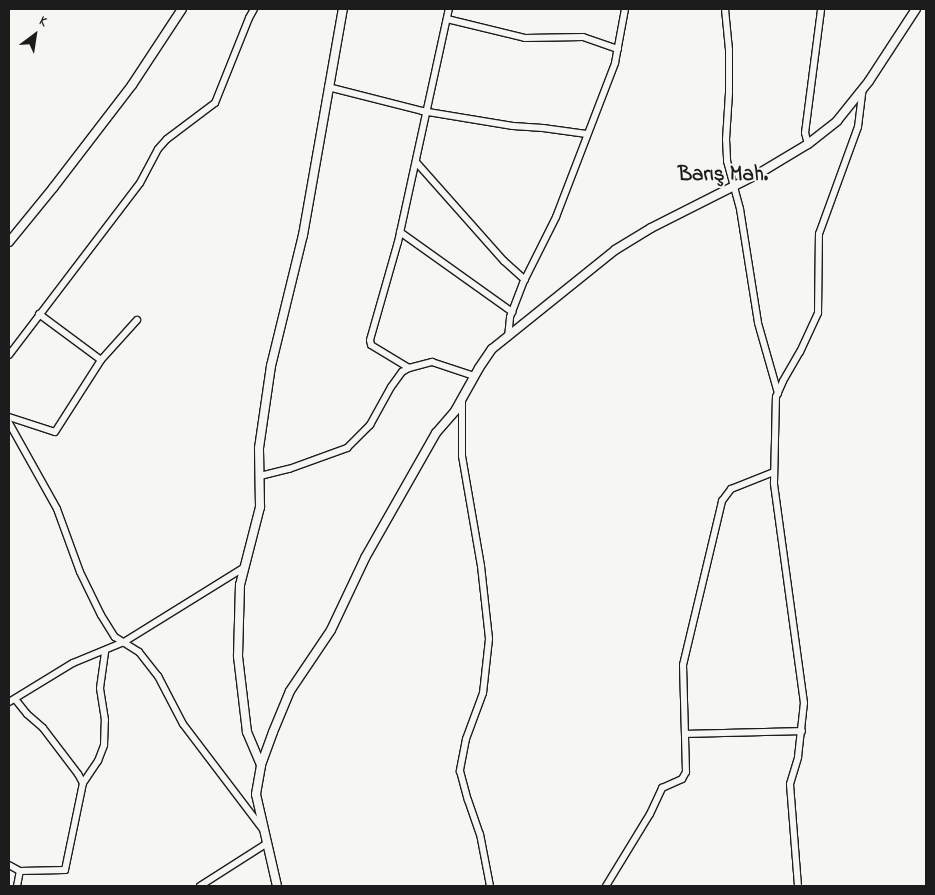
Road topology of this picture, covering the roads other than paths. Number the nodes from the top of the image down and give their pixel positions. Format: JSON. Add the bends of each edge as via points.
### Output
{"nodes":[{"id":1,"x":182,"y":9,"type":"edge"},
{"id":2,"x":254,"y":9,"type":"edge"},
{"id":3,"x":343,"y":9,"type":"edge"},
{"id":4,"x":450,"y":9,"type":"edge"},
{"id":5,"x":626,"y":9,"type":"edge"},
{"id":6,"x":725,"y":9,"type":"edge"},
{"id":7,"x":821,"y":9,"type":"edge"},
{"id":8,"x":916,"y":9,"type":"edge"},
{"id":9,"x":447,"y":19,"type":"junction"},
{"id":10,"x":618,"y":49,"type":"junction"},
{"id":11,"x":328,"y":87,"type":"junction"},
{"id":12,"x":863,"y":89,"type":"junction"},
{"id":13,"x":426,"y":112,"type":"junction"},
{"id":14,"x":587,"y":134,"type":"junction"},
{"id":15,"x":808,"y":144,"type":"junction"},
{"id":16,"x":416,"y":162,"type":"junction"},
{"id":17,"x":735,"y":186,"type":"junction"},
{"id":18,"x":400,"y":232,"type":"junction"},
{"id":19,"x":9,"y":242,"type":"edge"},
{"id":20,"x":525,"y":280,"type":"junction"},
{"id":21,"x":512,"y":312,"type":"junction"},
{"id":22,"x":39,"y":314,"type":"junction"},
{"id":23,"x":137,"y":320,"type":"dead end"},
{"id":24,"x":508,"y":337,"type":"junction"},
{"id":25,"x":9,"y":355,"type":"edge"},
{"id":26,"x":101,"y":360,"type":"junction"},
{"id":27,"x":409,"y":368,"type":"junction"},
{"id":28,"x":474,"y":376,"type":"junction"},
{"id":29,"x":778,"y":393,"type":"junction"},
{"id":30,"x":462,"y":399,"type":"junction"},
{"id":31,"x":9,"y":417,"type":"edge"},
{"id":32,"x":9,"y":423,"type":"edge"},
{"id":33,"x":774,"y":472,"type":"junction"},
{"id":34,"x":260,"y":476,"type":"junction"},
{"id":35,"x":245,"y":567,"type":"junction"},
{"id":36,"x":124,"y":642,"type":"junction"},
{"id":37,"x":105,"y":651,"type":"junction"},
{"id":38,"x":12,"y":700,"type":"edge"},
{"id":39,"x":802,"y":732,"type":"junction"},
{"id":40,"x":686,"y":734,"type":"junction"},
{"id":41,"x":261,"y":765,"type":"junction"},
{"id":42,"x":83,"y":784,"type":"junction"},
{"id":43,"x":262,"y":828,"type":"junction"},
{"id":44,"x":266,"y":844,"type":"junction"},
{"id":45,"x":9,"y":865,"type":"edge"},
{"id":46,"x":20,"y":872,"type":"junction"},
{"id":47,"x":16,"y":886,"type":"edge"},
{"id":48,"x":200,"y":886,"type":"edge"},
{"id":49,"x":277,"y":886,"type":"edge"},
{"id":50,"x":490,"y":886,"type":"edge"},
{"id":51,"x":606,"y":886,"type":"edge"},
{"id":52,"x":798,"y":886,"type":"edge"}],
"edges":[{"from":1,"to":19,"type":"street","via":[[132,85]]},
{"from":2,"to":22,"type":"street","via":[[215,103],[163,144],[134,190]]},
{"from":3,"to":11,"type":"street"},
{"from":4,"to":9,"type":"street"},
{"from":5,"to":10,"type":"street"},
{"from":6,"to":17,"type":"street","via":[[729,93],[727,161]]},
{"from":7,"to":15,"type":"street","via":[[805,132]]},
{"from":8,"to":12,"type":"street"},
{"from":9,"to":10,"type":"street","via":[[525,38],[583,37]]},
{"from":9,"to":13,"type":"street"},
{"from":10,"to":14,"type":"street"},
{"from":11,"to":13,"type":"street"},
{"from":11,"to":34,"type":"street","via":[[303,235],[272,366],[259,448]]},
{"from":12,"to":15,"type":"street","via":[[837,122]]},
{"from":12,"to":29,"type":"street","via":[[858,127],[819,234],[818,313]]},
{"from":13,"to":14,"type":"street"},
{"from":13,"to":16,"type":"street"},
{"from":14,"to":20,"type":"street","via":[[556,217]]},
{"from":15,"to":17,"type":"street"},
{"from":16,"to":18,"type":"street"},
{"from":16,"to":20,"type":"street","via":[[504,261]]},
{"from":17,"to":24,"type":"street","via":[[615,250]]},
{"from":17,"to":29,"type":"street","via":[[758,323]]},
{"from":18,"to":21,"type":"street"},
{"from":18,"to":27,"type":"street","via":[[370,340],[371,345]]},
{"from":20,"to":21,"type":"street"},
{"from":21,"to":24,"type":"street"},
{"from":22,"to":25,"type":"street"},
{"from":22,"to":26,"type":"street"},
{"from":23,"to":26,"type":"street"},
{"from":24,"to":28,"type":"street","via":[[492,349]]},
{"from":26,"to":31,"type":"street","via":[[55,432]]},
{"from":27,"to":28,"type":"street","via":[[432,362]]},
{"from":27,"to":34,"type":"street","via":[[391,387],[370,425],[347,448]]},
{"from":28,"to":30,"type":"street"},
{"from":29,"to":33,"type":"street"},
{"from":30,"to":41,"type":"street","via":[[436,433],[365,558],[331,630],[290,691]]},
{"from":30,"to":50,"type":"street","via":[[462,456],[481,566],[489,639],[483,693],[466,739],[460,770],[480,834]]},
{"from":32,"to":36,"type":"street","via":[[57,509],[80,572],[101,615],[115,637]]},
{"from":33,"to":39,"type":"street","via":[[804,703]]},
{"from":33,"to":40,"type":"street","via":[[731,489],[722,501],[683,665]]},
{"from":34,"to":35,"type":"street","via":[[260,507]]},
{"from":35,"to":36,"type":"street"},
{"from":35,"to":41,"type":"street","via":[[240,585],[238,656],[247,732]]},
{"from":36,"to":37,"type":"street"},
{"from":36,"to":43,"type":"street","via":[[139,652],[158,676],[183,724]]},
{"from":37,"to":38,"type":"street","via":[[73,663]]},
{"from":37,"to":42,"type":"street","via":[[100,688],[104,745]]},
{"from":38,"to":42,"type":"street","via":[[43,728]]},
{"from":39,"to":40,"type":"street"},
{"from":39,"to":52,"type":"street","via":[[790,784]]},
{"from":40,"to":51,"type":"street","via":[[686,772],[682,779],[662,788]]},
{"from":41,"to":43,"type":"street","via":[[256,794]]},
{"from":42,"to":46,"type":"street","via":[[65,870]]},
{"from":43,"to":44,"type":"street"},
{"from":44,"to":48,"type":"street"},
{"from":44,"to":49,"type":"street"},
{"from":45,"to":46,"type":"street"},
{"from":46,"to":47,"type":"street"}]}
